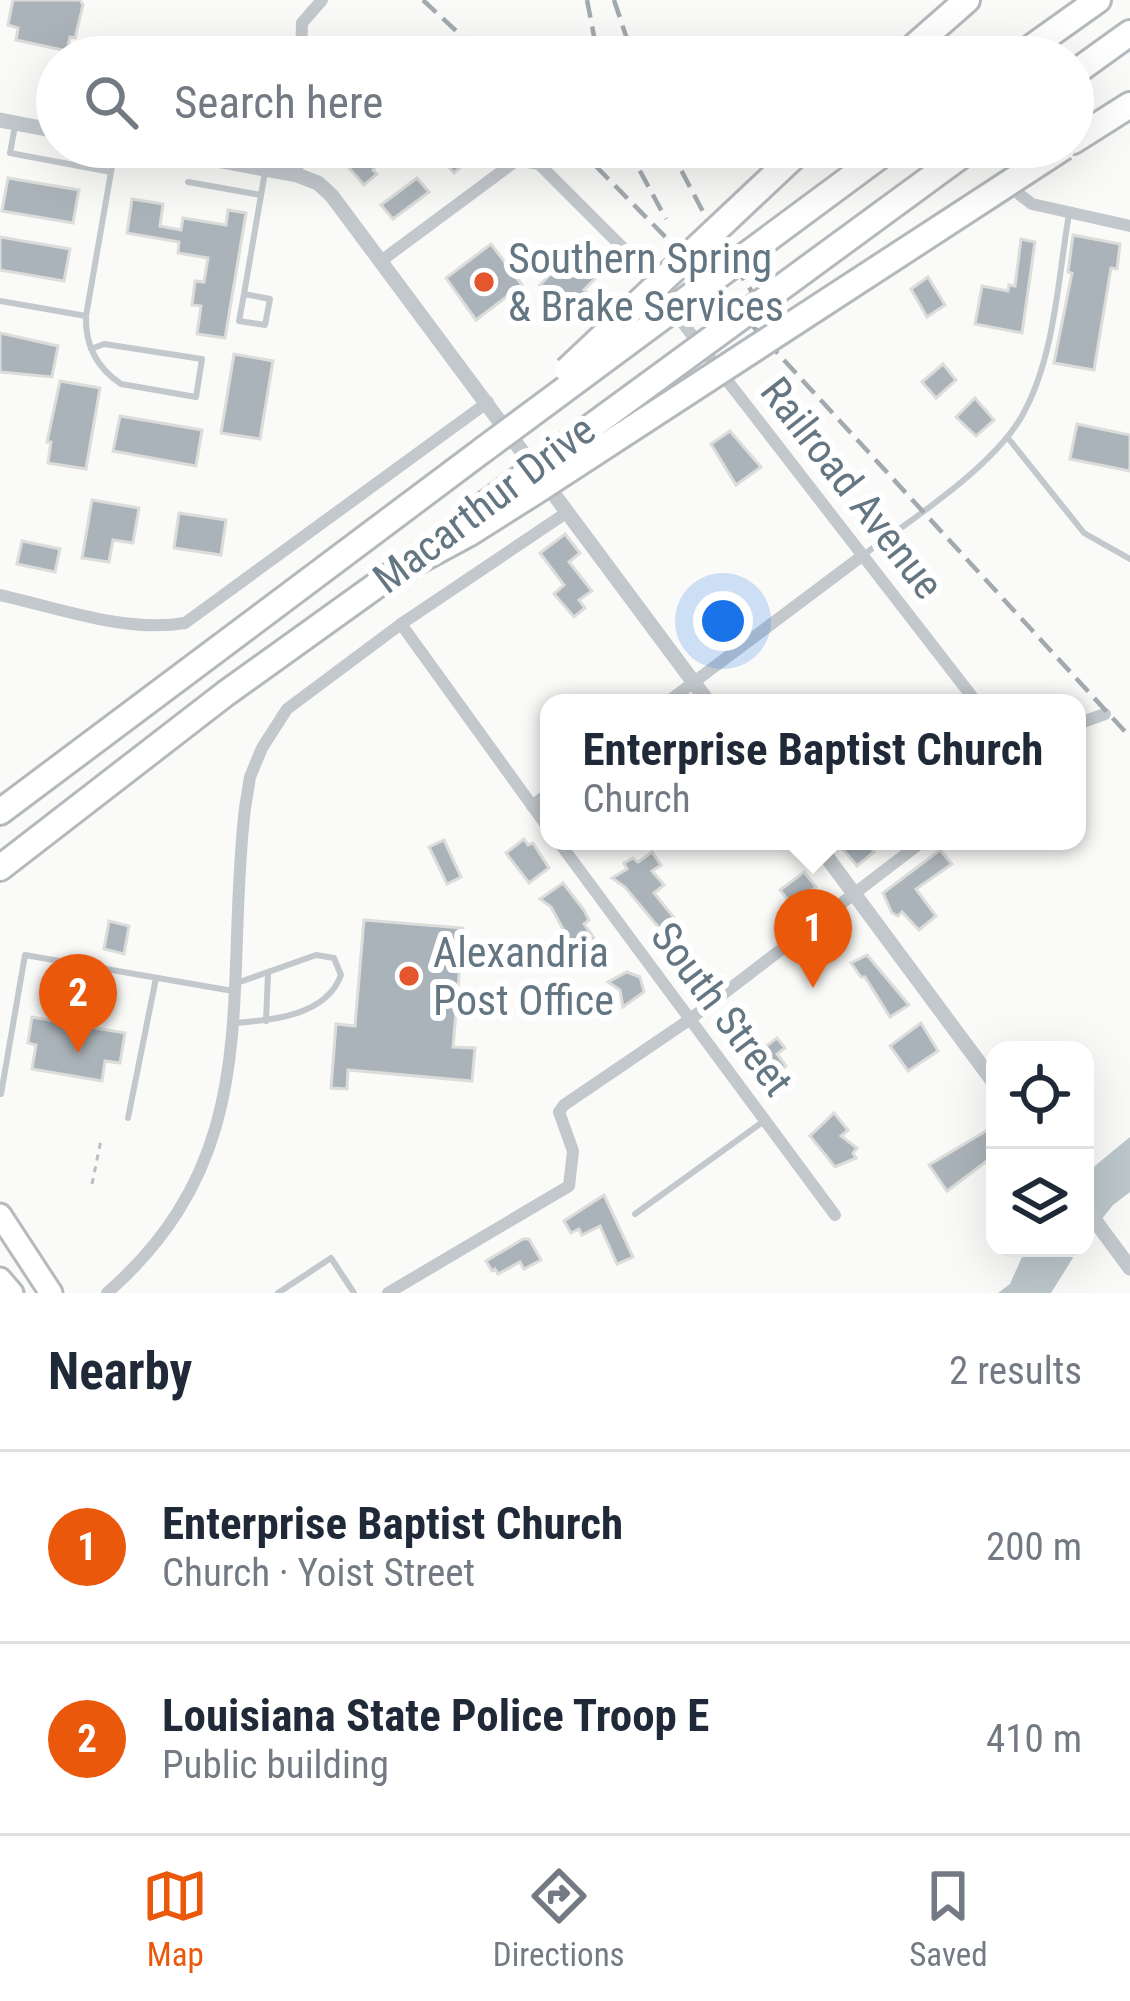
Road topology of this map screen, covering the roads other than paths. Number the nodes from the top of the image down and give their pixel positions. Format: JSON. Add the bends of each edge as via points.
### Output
{"nodes":[{"id":1,"x":322,"y":0,"type":"edge"},
{"id":2,"x":940,"y":0,"type":"edge"},
{"id":3,"x":967,"y":0,"type":"edge"},
{"id":4,"x":1098,"y":0,"type":"edge"},
{"id":5,"x":1130,"y":33,"type":"edge"},
{"id":6,"x":302,"y":36,"type":"edge"},
{"id":7,"x":913,"y":36,"type":"edge"},
{"id":8,"x":923,"y":36,"type":"edge"},
{"id":9,"x":1047,"y":36,"type":"edge"},
{"id":10,"x":1094,"y":59,"type":"edge"},
{"id":11,"x":1130,"y":105,"type":"edge"},
{"id":12,"x":8,"y":122,"type":"edge"},
{"id":13,"x":1094,"y":128,"type":"edge"},
{"id":14,"x":36,"y":158,"type":"edge"},
{"id":15,"x":90,"y":168,"type":"edge"},
{"id":16,"x":112,"y":168,"type":"edge"},
{"id":17,"x":261,"y":168,"type":"edge"},
{"id":18,"x":298,"y":168,"type":"edge"},
{"id":19,"x":507,"y":168,"type":"edge"},
{"id":20,"x":543,"y":168,"type":"edge"},
{"id":21,"x":782,"y":168,"type":"edge"},
{"id":22,"x":864,"y":168,"type":"edge"},
{"id":23,"x":944,"y":168,"type":"edge"},
{"id":24,"x":1032,"y":168,"type":"edge"},
{"id":25,"x":266,"y":169,"type":"junction"},
{"id":26,"x":111,"y":172,"type":"junction"},
{"id":27,"x":298,"y":175,"type":"junction"},
{"id":28,"x":188,"y":182,"type":"dead end"},
{"id":29,"x":261,"y":195,"type":"junction"},
{"id":30,"x":1020,"y":195,"type":"dead end"},
{"id":31,"x":1069,"y":214,"type":"junction"},
{"id":32,"x":1130,"y":226,"type":"edge"},
{"id":33,"x":381,"y":261,"type":"junction"},
{"id":34,"x":244,"y":294,"type":"junction"},
{"id":35,"x":0,"y":301,"type":"edge"},
{"id":36,"x":86,"y":316,"type":"junction"},
{"id":37,"x":91,"y":349,"type":"junction"},
{"id":38,"x":488,"y":402,"type":"junction"},
{"id":39,"x":1007,"y":438,"type":"junction"},
{"id":40,"x":483,"y":450,"type":"junction"},
{"id":41,"x":566,"y":513,"type":"junction"},
{"id":42,"x":862,"y":556,"type":"junction"},
{"id":43,"x":1130,"y":560,"type":"edge"},
{"id":44,"x":388,"y":577,"type":"junction"},
{"id":45,"x":0,"y":595,"type":"edge"},
{"id":46,"x":401,"y":624,"type":"junction"},
{"id":47,"x":693,"y":682,"type":"junction"},
{"id":48,"x":678,"y":694,"type":"edge"},
{"id":49,"x":702,"y":694,"type":"edge"},
{"id":50,"x":970,"y":694,"type":"edge"},
{"id":51,"x":1105,"y":714,"type":"dead end"},
{"id":52,"x":1086,"y":721,"type":"edge"},
{"id":53,"x":95,"y":737,"type":"junction"},
{"id":54,"x":142,"y":756,"type":"junction"},
{"id":55,"x":0,"y":790,"type":"edge"},
{"id":56,"x":540,"y":800,"type":"edge"},
{"id":57,"x":532,"y":806,"type":"junction"},
{"id":58,"x":0,"y":812,"type":"edge"},
{"id":59,"x":540,"y":817,"type":"edge"},
{"id":60,"x":564,"y":850,"type":"edge"},
{"id":61,"x":822,"y":850,"type":"edge"},
{"id":62,"x":911,"y":850,"type":"edge"},
{"id":63,"x":0,"y":868,"type":"edge"},
{"id":64,"x":0,"y":889,"type":"edge"},
{"id":65,"x":855,"y":893,"type":"junction"},
{"id":66,"x":268,"y":974,"type":"junction"},
{"id":67,"x":156,"y":979,"type":"junction"},
{"id":68,"x":234,"y":987,"type":"junction"},
{"id":69,"x":266,"y":1021,"type":"junction"},
{"id":70,"x":688,"y":1021,"type":"junction"},
{"id":71,"x":231,"y":1023,"type":"junction"},
{"id":72,"x":986,"y":1072,"type":"edge"},
{"id":73,"x":1,"y":1094,"type":"edge"},
{"id":74,"x":128,"y":1118,"type":"dead end"},
{"id":75,"x":764,"y":1121,"type":"junction"},
{"id":76,"x":635,"y":1214,"type":"dead end"},
{"id":77,"x":0,"y":1215,"type":"edge"},
{"id":78,"x":836,"y":1215,"type":"dead end"},
{"id":79,"x":1094,"y":1219,"type":"edge"},
{"id":80,"x":1130,"y":1268,"type":"edge"},
{"id":81,"x":0,"y":1279,"type":"edge"},
{"id":82,"x":12,"y":1293,"type":"edge"},
{"id":83,"x":51,"y":1293,"type":"edge"},
{"id":84,"x":107,"y":1293,"type":"edge"},
{"id":85,"x":278,"y":1293,"type":"edge"},
{"id":86,"x":354,"y":1293,"type":"edge"},
{"id":87,"x":388,"y":1293,"type":"edge"}],
"edges":[{"from":1,"to":6,"type":"street","via":[[302,23]]},
{"from":2,"to":7,"type":"highway"},
{"from":3,"to":8,"type":"highway"},
{"from":4,"to":9,"type":"highway"},
{"from":5,"to":10,"type":"highway"},
{"from":11,"to":13,"type":"highway"},
{"from":12,"to":14,"type":"lane","via":[[10,153]]},
{"from":15,"to":26,"type":"lane"},
{"from":16,"to":26,"type":"lane"},
{"from":17,"to":25,"type":"street"},
{"from":18,"to":27,"type":"street"},
{"from":19,"to":33,"type":"street","name":"Railroad Avenue"},
{"from":20,"to":42,"type":"street","name":"Railroad Avenue","via":[[630,255]]},
{"from":21,"to":40,"type":"highway","bridge":true},
{"from":22,"to":40,"type":"highway","name":"Macarthur Drive","bridge":true},
{"from":23,"to":44,"type":"highway","name":"Macarthur Drive","bridge":true},
{"from":24,"to":44,"type":"highway","bridge":true,"via":[[517,503]]},
{"from":25,"to":27,"type":"street"},
{"from":25,"to":29,"type":"lane"},
{"from":26,"to":36,"type":"lane"},
{"from":27,"to":33,"type":"street","via":[[332,196]]},
{"from":28,"to":29,"type":"lane"},
{"from":29,"to":34,"type":"lane"},
{"from":30,"to":31,"type":"street"},
{"from":31,"to":32,"type":"street"},
{"from":31,"to":39,"type":"lane","via":[[1041,368]]},
{"from":33,"to":38,"type":"street"},
{"from":34,"to":34,"type":"lane","via":[[270,298],[265,326],[239,321]]},
{"from":35,"to":36,"type":"lane"},
{"from":36,"to":37,"type":"lane"},
{"from":37,"to":37,"type":"lane","via":[[122,384],[196,398],[202,359],[104,344]]},
{"from":38,"to":41,"type":"street"},
{"from":38,"to":45,"type":"street","via":[[185,623],[131,624]]},
{"from":39,"to":42,"type":"lane"},
{"from":39,"to":43,"type":"lane","via":[[1084,533]]},
{"from":40,"to":53,"type":"highway","name":"Macarthur Drive"},
{"from":41,"to":46,"type":"street"},
{"from":41,"to":47,"type":"street"},
{"from":42,"to":47,"type":"street"},
{"from":42,"to":50,"type":"street","name":"Railroad Avenue"},
{"from":44,"to":54,"type":"highway","name":"Macarthur Drive"},
{"from":46,"to":57,"type":"street"},
{"from":46,"to":68,"type":"street","via":[[287,709],[262,748],[245,808]]},
{"from":47,"to":48,"type":"street"},
{"from":47,"to":49,"type":"street"},
{"from":51,"to":52,"type":"street"},
{"from":53,"to":55,"type":"highway"},
{"from":53,"to":58,"type":"highway","name":"Macarthur Drive"},
{"from":54,"to":63,"type":"highway","name":"Macarthur Drive"},
{"from":54,"to":64,"type":"highway"},
{"from":56,"to":57,"type":"street"},
{"from":57,"to":59,"type":"street"},
{"from":60,"to":70,"type":"street","name":"South Street"},
{"from":61,"to":65,"type":"street"},
{"from":62,"to":65,"type":"street"},
{"from":65,"to":70,"type":"street"},
{"from":65,"to":72,"type":"street"},
{"from":66,"to":68,"type":"lane"},
{"from":66,"to":69,"type":"lane"},
{"from":66,"to":69,"type":"lane","via":[[326,955],[340,975],[327,998]]},
{"from":67,"to":68,"type":"lane"},
{"from":67,"to":73,"type":"lane","via":[[25,955]]},
{"from":67,"to":74,"type":"lane"},
{"from":68,"to":71,"type":"street"},
{"from":69,"to":71,"type":"lane"},
{"from":70,"to":75,"type":"street","name":"South Street"},
{"from":70,"to":87,"type":"street","via":[[559,1112],[573,1151],[568,1186]]},
{"from":71,"to":84,"type":"street","via":[[224,1105],[205,1166],[166,1232]]},
{"from":75,"to":76,"type":"lane"},
{"from":75,"to":78,"type":"street","name":"South Street"},
{"from":77,"to":83,"type":"main road"},
{"from":79,"to":80,"type":"street"},
{"from":81,"to":82,"type":"main road"},
{"from":85,"to":86,"type":"lane","via":[[331,1258]]}]}
